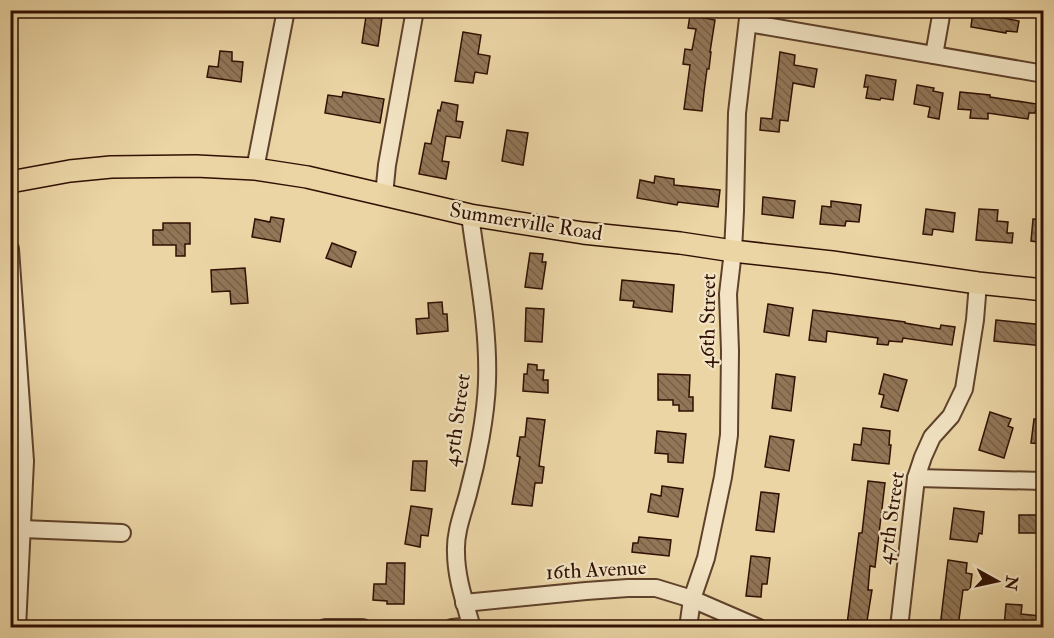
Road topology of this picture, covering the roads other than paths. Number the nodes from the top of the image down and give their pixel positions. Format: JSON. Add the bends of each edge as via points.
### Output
{"nodes":[{"id":1,"x":286,"y":10,"type":"edge"},
{"id":2,"x":415,"y":10,"type":"edge"},
{"id":3,"x":942,"y":10,"type":"edge"},
{"id":4,"x":748,"y":17,"type":"edge"},
{"id":5,"x":934,"y":55,"type":"junction"},
{"id":6,"x":1044,"y":74,"type":"edge"},
{"id":7,"x":255,"y":169,"type":"junction"},
{"id":8,"x":10,"y":182,"type":"edge"},
{"id":9,"x":384,"y":195,"type":"junction"},
{"id":10,"x":470,"y":215,"type":"junction"},
{"id":11,"x":10,"y":249,"type":"edge"},
{"id":12,"x":733,"y":252,"type":"junction"},
{"id":13,"x":978,"y":283,"type":"junction"},
{"id":14,"x":1044,"y":290,"type":"edge"},
{"id":15,"x":916,"y":478,"type":"junction"},
{"id":16,"x":1044,"y":481,"type":"edge"},
{"id":17,"x":22,"y":529,"type":"junction"},
{"id":18,"x":122,"y":533,"type":"dead end"},
{"id":19,"x":692,"y":599,"type":"junction"},
{"id":20,"x":464,"y":603,"type":"junction"},
{"id":21,"x":17,"y":627,"type":"edge"},
{"id":22,"x":325,"y":627,"type":"edge"},
{"id":23,"x":363,"y":627,"type":"edge"},
{"id":24,"x":452,"y":627,"type":"edge"},
{"id":25,"x":472,"y":627,"type":"edge"},
{"id":26,"x":688,"y":627,"type":"edge"},
{"id":27,"x":759,"y":627,"type":"edge"},
{"id":28,"x":899,"y":627,"type":"edge"}],
"edges":[{"from":1,"to":7,"type":"street"},
{"from":2,"to":9,"type":"street"},
{"from":3,"to":5,"type":"street"},
{"from":4,"to":5,"type":"street"},
{"from":4,"to":12,"type":"street","name":"46th Street","via":[[736,113]]},
{"from":5,"to":6,"type":"street"},
{"from":7,"to":8,"type":"main road","name":"Summerville Road","via":[[111,167]]},
{"from":7,"to":9,"type":"main road","name":"Summerville Road"},
{"from":9,"to":10,"type":"main road","name":"Summerville Road"},
{"from":10,"to":12,"type":"main road","name":"Summerville Road"},
{"from":10,"to":20,"type":"street","name":"45th Street","via":[[483,310],[487,383],[456,549]]},
{"from":11,"to":17,"type":"street","via":[[25,461]]},
{"from":12,"to":13,"type":"main road","name":"Summerville Road"},
{"from":12,"to":19,"type":"street","name":"46th Street","via":[[728,294],[729,435],[706,558]]},
{"from":13,"to":14,"type":"main road","name":"Summerville Road"},
{"from":13,"to":15,"type":"street","name":"47th Street","via":[[964,389],[951,416],[932,437]]},
{"from":15,"to":16,"type":"street"},
{"from":15,"to":28,"type":"street","name":"47th Street"},
{"from":17,"to":18,"type":"street"},
{"from":17,"to":21,"type":"street"},
{"from":19,"to":20,"type":"street","name":"16th Avenue","via":[[656,588],[628,588]]},
{"from":19,"to":26,"type":"street","name":"46th Street"},
{"from":19,"to":27,"type":"street","name":"16th Avenue"},
{"from":20,"to":25,"type":"street","name":"45th Street"},
{"from":22,"to":23,"type":"street"},
{"from":24,"to":25,"type":"street"}]}
